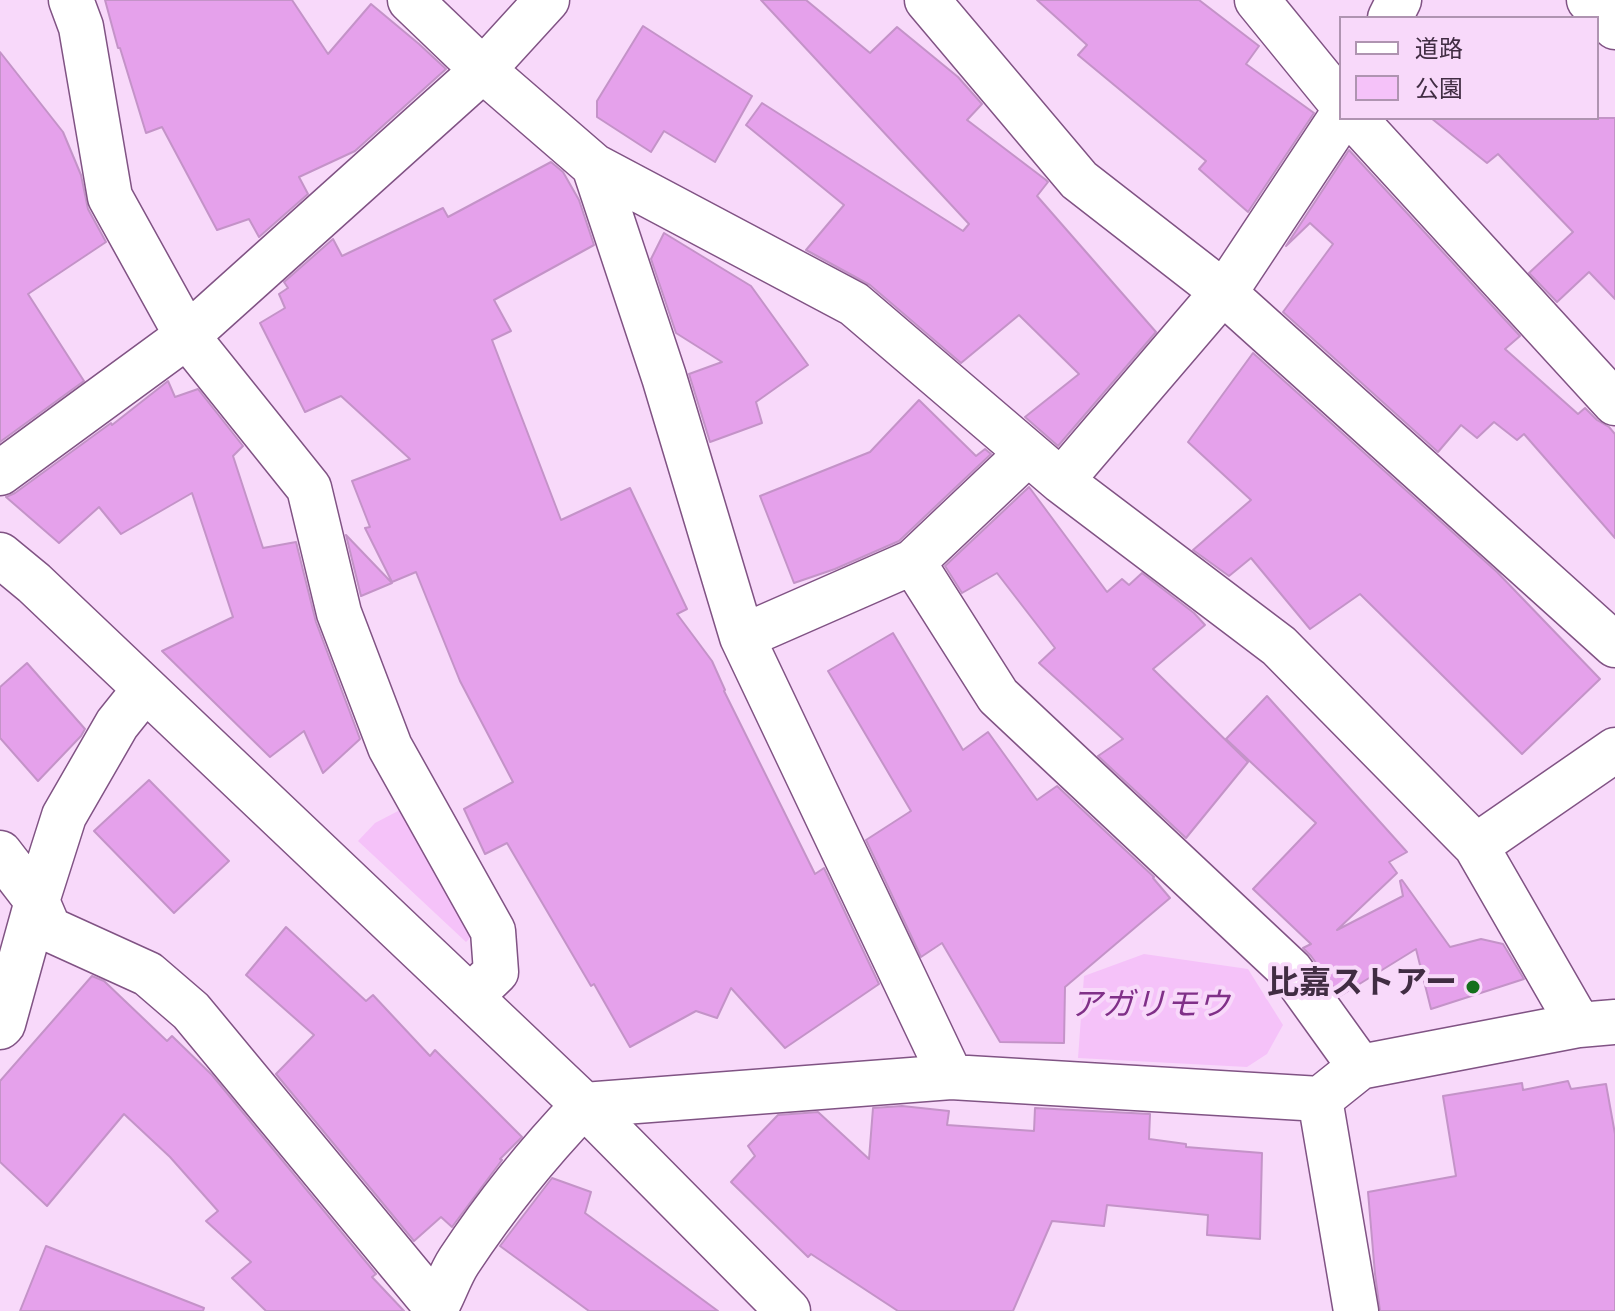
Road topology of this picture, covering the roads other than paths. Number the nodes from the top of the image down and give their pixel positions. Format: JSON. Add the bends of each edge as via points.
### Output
{"nodes":[{"id":1,"x":71,"y":0,"type":"edge"},
{"id":2,"x":410,"y":0,"type":"edge"},
{"id":3,"x":547,"y":0,"type":"edge"},
{"id":4,"x":927,"y":0,"type":"edge"},
{"id":5,"x":1257,"y":0,"type":"edge"},
{"id":6,"x":1589,"y":0,"type":"edge"},
{"id":7,"x":1615,"y":27,"type":"edge"},
{"id":8,"x":483,"y":70,"type":"junction"},
{"id":9,"x":1339,"y":101,"type":"edge"},
{"id":10,"x":1339,"y":120,"type":"edge"},
{"id":11,"x":1356,"y":120,"type":"edge"},
{"id":12,"x":594,"y":166,"type":"junction"},
{"id":13,"x":1223,"y":292,"type":"junction"},
{"id":14,"x":187,"y":336,"type":"junction"},
{"id":15,"x":1615,"y":403,"type":"edge"},
{"id":16,"x":1028,"y":453,"type":"junction"},
{"id":17,"x":0,"y":473,"type":"edge"},
{"id":18,"x":1061,"y":481,"type":"junction"},
{"id":19,"x":0,"y":555,"type":"edge"},
{"id":20,"x":913,"y":562,"type":"junction"},
{"id":21,"x":742,"y":637,"type":"junction"},
{"id":22,"x":1615,"y":645,"type":"edge"},
{"id":23,"x":145,"y":689,"type":"junction"},
{"id":24,"x":1615,"y":750,"type":"edge"},
{"id":25,"x":1476,"y":846,"type":"junction"},
{"id":26,"x":0,"y":853,"type":"edge"},
{"id":27,"x":37,"y":901,"type":"junction"},
{"id":28,"x":470,"y":997,"type":"junction"},
{"id":29,"x":1597,"y":1023,"type":"edge"},
{"id":30,"x":0,"y":1027,"type":"edge"},
{"id":31,"x":1360,"y":1067,"type":"junction"},
{"id":32,"x":951,"y":1077,"type":"junction"},
{"id":33,"x":1320,"y":1099,"type":"junction"},
{"id":34,"x":584,"y":1105,"type":"junction"},
{"id":35,"x":436,"y":1310,"type":"edge"},
{"id":36,"x":788,"y":1311,"type":"edge"},
{"id":37,"x":1356,"y":1311,"type":"edge"}],
"edges":[{"from":1,"to":14,"type":"street","via":[[81,27],[110,197]]},
{"from":2,"to":8,"type":"street"},
{"from":3,"to":8,"type":"street"},
{"from":4,"to":13,"type":"street","via":[[1079,180]]},
{"from":5,"to":9,"type":"street"},
{"from":6,"to":7,"type":"street"},
{"from":8,"to":12,"type":"street"},
{"from":8,"to":14,"type":"street"},
{"from":10,"to":13,"type":"street"},
{"from":11,"to":15,"type":"street"},
{"from":12,"to":16,"type":"street","via":[[854,304]]},
{"from":12,"to":21,"type":"street"},
{"from":13,"to":18,"type":"street"},
{"from":13,"to":22,"type":"street"},
{"from":14,"to":17,"type":"street"},
{"from":14,"to":28,"type":"street","via":[[309,488],[339,613],[390,747],[493,931],[496,972]]},
{"from":16,"to":18,"type":"street"},
{"from":16,"to":20,"type":"street"},
{"from":18,"to":25,"type":"street","via":[[1279,646]]},
{"from":19,"to":23,"type":"street"},
{"from":20,"to":21,"type":"street"},
{"from":20,"to":31,"type":"street","via":[[998,696],[1291,971]]},
{"from":21,"to":32,"type":"street"},
{"from":23,"to":27,"type":"street","via":[[117,724],[64,816]]},
{"from":23,"to":28,"type":"street"},
{"from":24,"to":25,"type":"street"},
{"from":25,"to":29,"type":"street"},
{"from":26,"to":27,"type":"street"},
{"from":27,"to":30,"type":"street"},
{"from":27,"to":35,"type":"street","via":[[49,929],[148,974],[191,1011]]},
{"from":28,"to":34,"type":"street"},
{"from":29,"to":31,"type":"street"},
{"from":31,"to":33,"type":"street"},
{"from":32,"to":33,"type":"street"},
{"from":32,"to":34,"type":"street"},
{"from":33,"to":37,"type":"street"},
{"from":34,"to":35,"type":"street","via":[[509,1191],[457,1264]]},
{"from":34,"to":36,"type":"street"}]}
